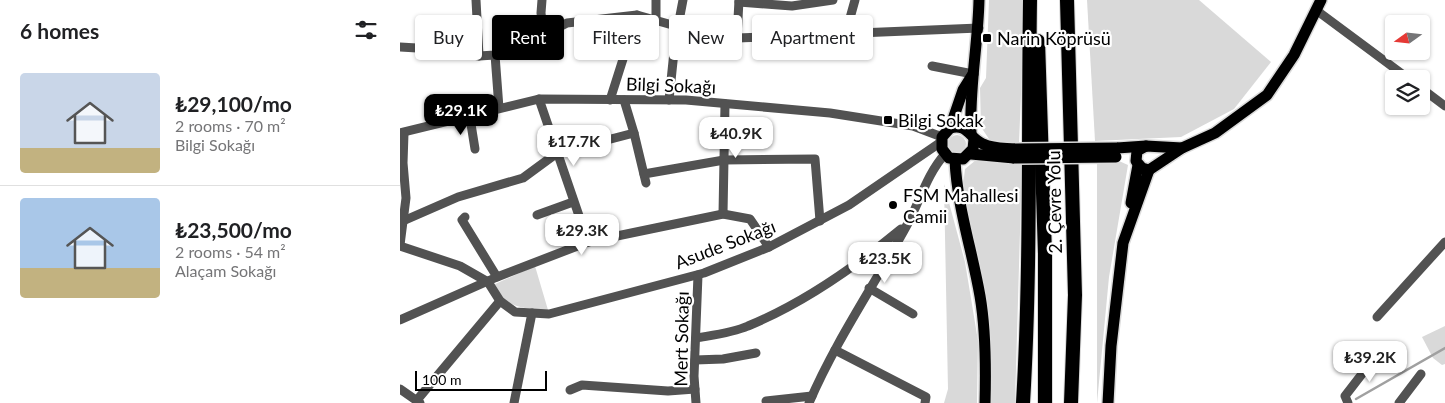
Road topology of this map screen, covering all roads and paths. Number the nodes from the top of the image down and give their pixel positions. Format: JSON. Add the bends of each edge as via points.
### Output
{"nodes":[{"id":1,"x":476,"y":0,"type":"edge"},
{"id":2,"x":542,"y":0,"type":"edge"},
{"id":3,"x":656,"y":0,"type":"edge"},
{"id":4,"x":683,"y":0,"type":"edge"},
{"id":5,"x":833,"y":0,"type":"edge"},
{"id":6,"x":855,"y":0,"type":"edge"},
{"id":7,"x":979,"y":0,"type":"edge"},
{"id":8,"x":1030,"y":0,"type":"edge"},
{"id":9,"x":1037,"y":0,"type":"edge"},
{"id":10,"x":1067,"y":0,"type":"edge"},
{"id":11,"x":1076,"y":0,"type":"edge"},
{"id":12,"x":739,"y":1,"type":"edge"},
{"id":13,"x":1319,"y":5,"type":"edge"},
{"id":14,"x":477,"y":15,"type":"edge"},
{"id":15,"x":541,"y":15,"type":"edge"},
{"id":16,"x":656,"y":15,"type":"edge"},
{"id":17,"x":681,"y":15,"type":"edge"},
{"id":18,"x":738,"y":15,"type":"edge"},
{"id":19,"x":851,"y":15,"type":"edge"},
{"id":20,"x":978,"y":28,"type":"junction"},
{"id":21,"x":873,"y":33,"type":"edge"},
{"id":22,"x":400,"y":47,"type":"edge"},
{"id":23,"x":415,"y":49,"type":"edge"},
{"id":24,"x":495,"y":60,"type":"edge"},
{"id":25,"x":623,"y":60,"type":"edge"},
{"id":26,"x":673,"y":60,"type":"edge"},
{"id":27,"x":932,"y":66,"type":"dead end"},
{"id":28,"x":1399,"y":70,"type":"edge"},
{"id":29,"x":973,"y":74,"type":"junction"},
{"id":30,"x":1430,"y":95,"type":"edge"},
{"id":31,"x":539,"y":99,"type":"junction"},
{"id":32,"x":610,"y":100,"type":"junction"},
{"id":33,"x":624,"y":100,"type":"junction"},
{"id":34,"x":669,"y":100,"type":"junction"},
{"id":35,"x":725,"y":104,"type":"junction"},
{"id":36,"x":1445,"y":106,"type":"edge"},
{"id":37,"x":499,"y":108,"type":"junction"},
{"id":38,"x":470,"y":118,"type":"junction"},
{"id":39,"x":402,"y":133,"type":"edge"},
{"id":40,"x":634,"y":133,"type":"junction"},
{"id":41,"x":944,"y":136,"type":"junction"},
{"id":42,"x":972,"y":136,"type":"junction"},
{"id":43,"x":1149,"y":146,"type":"junction"},
{"id":44,"x":1182,"y":148,"type":"junction"},
{"id":45,"x":475,"y":149,"type":"dead end"},
{"id":46,"x":1116,"y":152,"type":"junction"},
{"id":47,"x":557,"y":153,"type":"junction"},
{"id":48,"x":1014,"y":153,"type":"junction"},
{"id":49,"x":970,"y":154,"type":"junction"},
{"id":50,"x":950,"y":157,"type":"junction"},
{"id":51,"x":724,"y":160,"type":"junction"},
{"id":52,"x":1158,"y":162,"type":"junction"},
{"id":53,"x":1137,"y":163,"type":"junction"},
{"id":54,"x":1149,"y":170,"type":"junction"},
{"id":55,"x":402,"y":178,"type":"edge"},
{"id":56,"x":1074,"y":192,"type":"junction"},
{"id":57,"x":573,"y":202,"type":"junction"},
{"id":58,"x":723,"y":214,"type":"junction"},
{"id":59,"x":537,"y":215,"type":"dead end"},
{"id":60,"x":465,"y":217,"type":"dead end"},
{"id":61,"x":403,"y":221,"type":"junction"},
{"id":62,"x":820,"y":221,"type":"junction"},
{"id":63,"x":907,"y":224,"type":"junction"},
{"id":64,"x":1126,"y":232,"type":"junction"},
{"id":65,"x":588,"y":242,"type":"junction"},
{"id":66,"x":1445,"y":242,"type":"edge"},
{"id":67,"x":400,"y":245,"type":"edge"},
{"id":68,"x":769,"y":247,"type":"junction"},
{"id":69,"x":698,"y":275,"type":"junction"},
{"id":70,"x":492,"y":279,"type":"junction"},
{"id":71,"x":869,"y":288,"type":"junction"},
{"id":72,"x":500,"y":301,"type":"junction"},
{"id":73,"x":532,"y":313,"type":"junction"},
{"id":74,"x":913,"y":314,"type":"dead end"},
{"id":75,"x":1376,"y":317,"type":"dead end"},
{"id":76,"x":400,"y":320,"type":"edge"},
{"id":77,"x":696,"y":338,"type":"junction"},
{"id":78,"x":835,"y":350,"type":"junction"},
{"id":79,"x":756,"y":353,"type":"dead end"},
{"id":80,"x":1073,"y":357,"type":"junction"},
{"id":81,"x":695,"y":360,"type":"junction"},
{"id":82,"x":1372,"y":361,"type":"dead end"},
{"id":83,"x":1421,"y":374,"type":"dead end"},
{"id":84,"x":400,"y":389,"type":"edge"},
{"id":85,"x":695,"y":389,"type":"junction"},
{"id":86,"x":570,"y":390,"type":"dead end"},
{"id":87,"x":811,"y":400,"type":"edge"},
{"id":88,"x":419,"y":402,"type":"edge"},
{"id":89,"x":766,"y":402,"type":"dead end"},
{"id":90,"x":514,"y":403,"type":"edge"},
{"id":91,"x":696,"y":403,"type":"edge"},
{"id":92,"x":925,"y":403,"type":"edge"},
{"id":93,"x":985,"y":403,"type":"edge"},
{"id":94,"x":1022,"y":403,"type":"edge"},
{"id":95,"x":1045,"y":403,"type":"edge"},
{"id":96,"x":1071,"y":403,"type":"edge"},
{"id":97,"x":1076,"y":403,"type":"edge"},
{"id":98,"x":1108,"y":403,"type":"edge"},
{"id":99,"x":1348,"y":403,"type":"edge"},
{"id":100,"x":1399,"y":403,"type":"edge"}],
"edges":[{"from":1,"to":14,"type":"street"},
{"from":2,"to":15,"type":"street"},
{"from":3,"to":16,"type":"street"},
{"from":4,"to":17,"type":"street"},
{"from":5,"to":12,"type":"street","via":[[792,6]]},
{"from":6,"to":19,"type":"street"},
{"from":7,"to":20,"type":"main road"},
{"from":8,"to":94,"type":"highway","via":[[1029,232]]},
{"from":9,"to":95,"type":"highway","name":"2. Çevre Yolu","via":[[1045,254]]},
{"from":10,"to":56,"type":"highway","name":"2. Çevre Yolu"},
{"from":11,"to":56,"type":"highway"},
{"from":12,"to":18,"type":"street"},
{"from":13,"to":28,"type":"street"},
{"from":13,"to":44,"type":"main road","via":[[1294,55],[1268,95],[1215,134]]},
{"from":20,"to":21,"type":"street"},
{"from":20,"to":29,"type":"main road"},
{"from":22,"to":23,"type":"street"},
{"from":24,"to":37,"type":"street"},
{"from":25,"to":32,"type":"street"},
{"from":26,"to":34,"type":"street"},
{"from":27,"to":29,"type":"street"},
{"from":29,"to":41,"type":"main road"},
{"from":29,"to":42,"type":"main road"},
{"from":30,"to":36,"type":"street"},
{"from":31,"to":32,"type":"street","name":"Bilgi Sokağı"},
{"from":31,"to":37,"type":"street","name":"Bilgi Sokağı"},
{"from":31,"to":47,"type":"street"},
{"from":32,"to":33,"type":"street","name":"Bilgi Sokağı"},
{"from":33,"to":34,"type":"street","name":"Bilgi Sokağı"},
{"from":33,"to":40,"type":"street"},
{"from":34,"to":35,"type":"street","name":"Bilgi Sokağı"},
{"from":35,"to":41,"type":"street","name":"Bilgi Sokağı","via":[[830,113],[913,126]]},
{"from":35,"to":51,"type":"street"},
{"from":37,"to":38,"type":"street","name":"Bilgi Sokağı"},
{"from":38,"to":39,"type":"street","name":"Bilgi Sokağı"},
{"from":38,"to":45,"type":"street"},
{"from":39,"to":55,"type":"street"},
{"from":40,"to":47,"type":"street"},
{"from":40,"to":51,"type":"street","via":[[645,178]]},
{"from":41,"to":42,"type":"main road","via":[[962,127]]},
{"from":41,"to":50,"type":"main road"},
{"from":41,"to":62,"type":"street","name":"Asude Sokağı","via":[[849,205]]},
{"from":42,"to":48,"type":"main road","via":[[994,148]]},
{"from":42,"to":49,"type":"main road"},
{"from":43,"to":44,"type":"main road"},
{"from":43,"to":46,"type":"main road"},
{"from":43,"to":52,"type":"main road","via":[[1158,154]]},
{"from":43,"to":53,"type":"main road","via":[[1137,151]]},
{"from":44,"to":52,"type":"main road"},
{"from":46,"to":48,"type":"main road","bridge":true},
{"from":46,"to":53,"type":"main road"},
{"from":47,"to":57,"type":"street"},
{"from":47,"to":61,"type":"street","via":[[523,178],[458,197]]},
{"from":48,"to":49,"type":"main road"},
{"from":49,"to":50,"type":"main road","via":[[963,159]]},
{"from":50,"to":63,"type":"street","via":[[934,166]]},
{"from":50,"to":93,"type":"main road","via":[[980,297],[986,353]]},
{"from":51,"to":58,"type":"street"},
{"from":51,"to":62,"type":"street","via":[[815,158]]},
{"from":52,"to":54,"type":"main road"},
{"from":53,"to":54,"type":"main road"},
{"from":53,"to":64,"type":"main road"},
{"from":54,"to":64,"type":"main road"},
{"from":55,"to":61,"type":"street","via":[[406,198]]},
{"from":56,"to":80,"type":"highway","name":"2. Çevre Yolu"},
{"from":57,"to":59,"type":"street"},
{"from":57,"to":65,"type":"street"},
{"from":58,"to":65,"type":"street"},
{"from":58,"to":68,"type":"street","via":[[750,219]]},
{"from":60,"to":70,"type":"street","via":[[462,220]]},
{"from":61,"to":67,"type":"street"},
{"from":62,"to":68,"type":"street","name":"Asude Sokağı"},
{"from":63,"to":71,"type":"street"},
{"from":63,"to":77,"type":"street","via":[[859,262],[786,308],[747,327]]},
{"from":64,"to":98,"type":"main road","via":[[1111,346]]},
{"from":65,"to":70,"type":"street"},
{"from":66,"to":75,"type":"street"},
{"from":67,"to":70,"type":"street","name":"Asude Sokağı"},
{"from":68,"to":69,"type":"street","name":"Asude Sokağı"},
{"from":69,"to":73,"type":"street","name":"Asude Sokağı","via":[[549,314]]},
{"from":69,"to":77,"type":"street","name":"Mert Sokağı"},
{"from":70,"to":72,"type":"street","name":"Asude Sokağı"},
{"from":70,"to":76,"type":"street"},
{"from":71,"to":74,"type":"street"},
{"from":71,"to":78,"type":"street"},
{"from":72,"to":73,"type":"street","name":"Asude Sokağı","via":[[515,312]]},
{"from":72,"to":88,"type":"street"},
{"from":73,"to":90,"type":"street"},
{"from":77,"to":81,"type":"street","name":"Mert Sokağı"},
{"from":78,"to":87,"type":"street"},
{"from":78,"to":92,"type":"street","via":[[926,397]]},
{"from":79,"to":81,"type":"street","via":[[723,360]]},
{"from":80,"to":96,"type":"highway","name":"2. Çevre Yolu"},
{"from":80,"to":97,"type":"highway"},
{"from":81,"to":85,"type":"street","name":"Mert Sokağı"},
{"from":82,"to":99,"type":"street","via":[[1345,396]]},
{"from":83,"to":100,"type":"street"},
{"from":84,"to":88,"type":"street"},
{"from":85,"to":86,"type":"street","via":[[668,391],[582,385]]},
{"from":85,"to":91,"type":"street","name":"Mert Sokağı"},
{"from":87,"to":89,"type":"street"}]}
